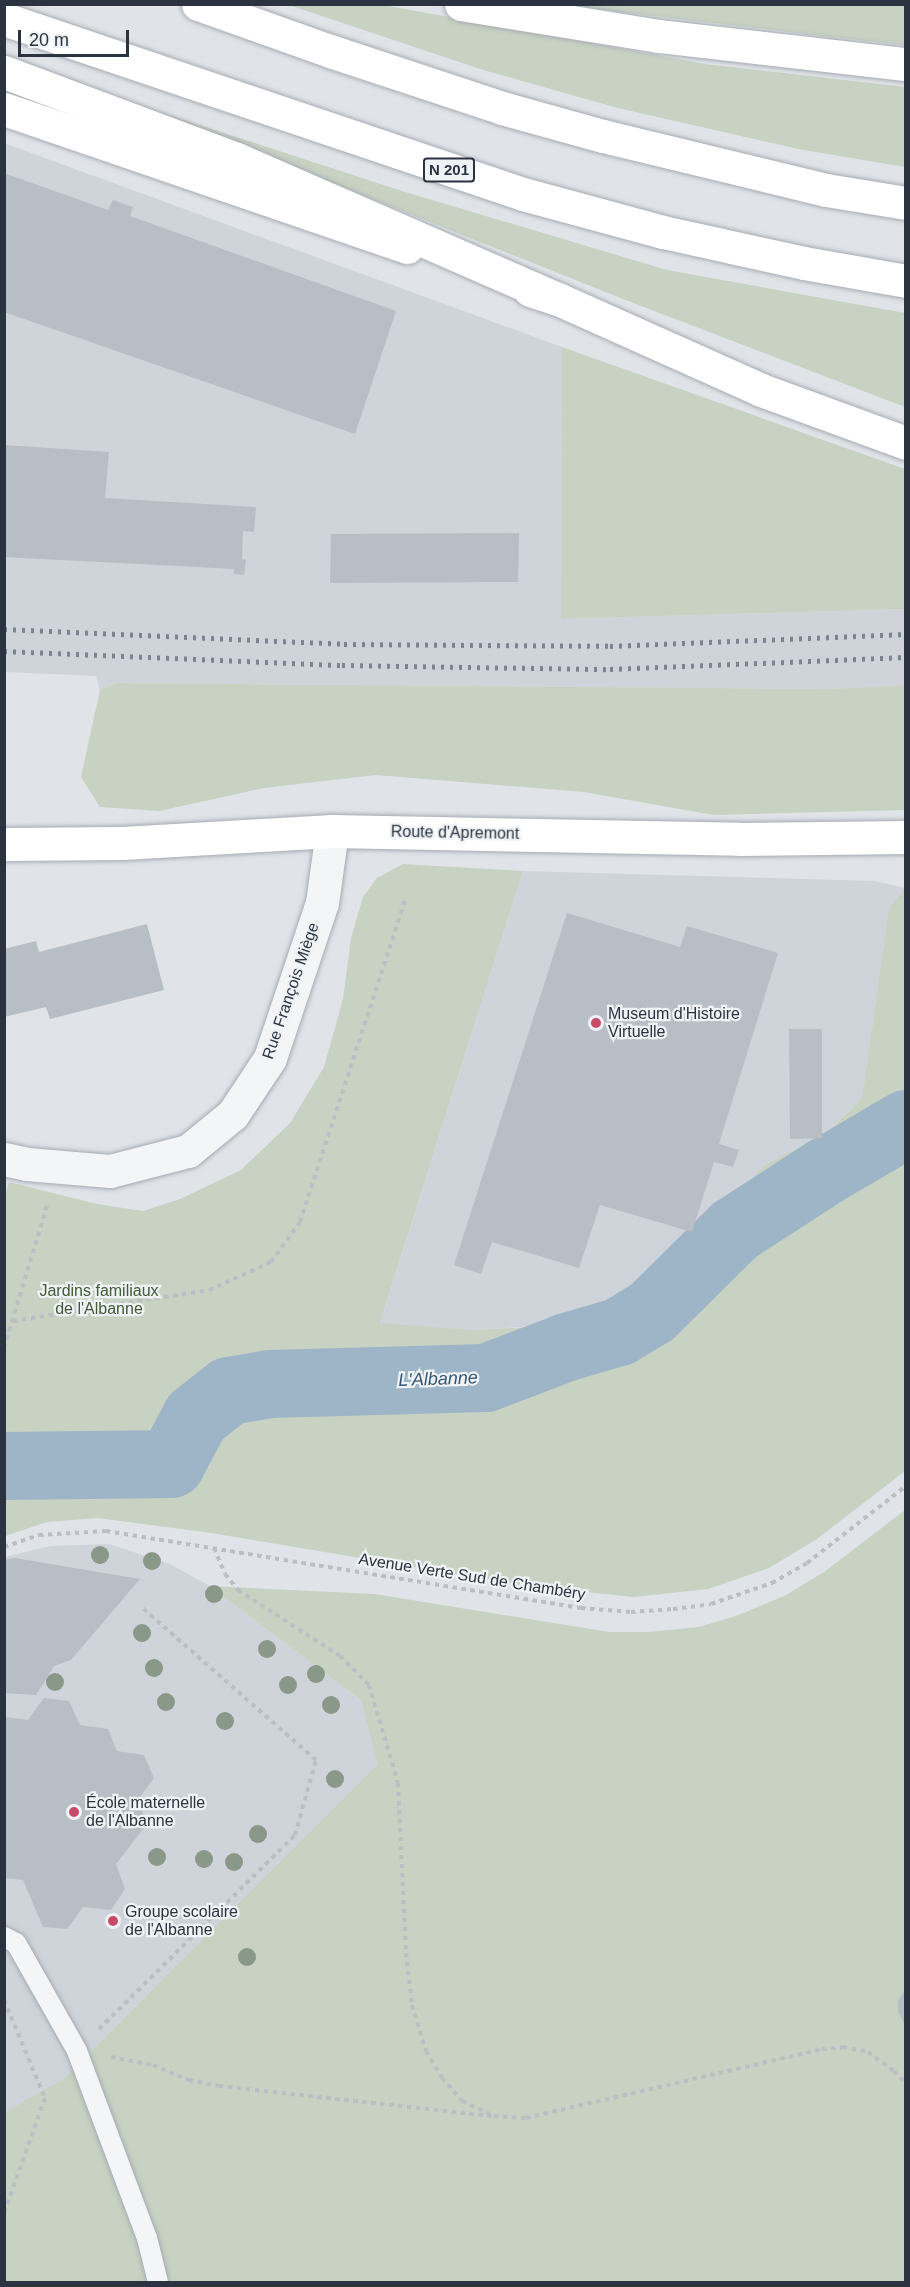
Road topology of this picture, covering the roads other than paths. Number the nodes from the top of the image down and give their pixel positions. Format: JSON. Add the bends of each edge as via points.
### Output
{"nodes":[{"id":1,"x":198,"y":4,"type":"edge"},
{"id":2,"x":461,"y":4,"type":"edge"},
{"id":3,"x":4,"y":20,"type":"edge"},
{"id":4,"x":906,"y":63,"type":"edge"},
{"id":5,"x":4,"y":72,"type":"edge"},
{"id":6,"x":4,"y":110,"type":"edge"},
{"id":7,"x":906,"y":203,"type":"edge"},
{"id":8,"x":906,"y":281,"type":"edge"},
{"id":9,"x":558,"y":299,"type":"junction"},
{"id":10,"x":906,"y":443,"type":"edge"},
{"id":11,"x":332,"y":831,"type":"junction"},
{"id":12,"x":906,"y":837,"type":"edge"},
{"id":13,"x":4,"y":844,"type":"edge"},
{"id":14,"x":4,"y":1159,"type":"edge"},
{"id":15,"x":4,"y":1937,"type":"edge"},
{"id":16,"x":158,"y":2283,"type":"edge"}],
"edges":[{"from":1,"to":7,"type":"main road","via":[[502,108],[768,177]]},
{"from":2,"to":4,"type":"main road","via":[[659,36]]},
{"from":3,"to":8,"type":"main road","number":"N 201","via":[[523,194],[663,232]]},
{"from":5,"to":9,"type":"main road","via":[[237,159]]},
{"from":6,"to":9,"type":"main road"},
{"from":9,"to":10,"type":"main road","via":[[761,390]]},
{"from":11,"to":12,"type":"main road","name":"Route d'Apremont"},
{"from":11,"to":13,"type":"main road","name":"Route d'Apremont","via":[[122,843]]},
{"from":11,"to":14,"type":"street","name":"Rue François Miège","via":[[322,903],[270,1058],[233,1114],[188,1151],[110,1171]]},
{"from":15,"to":16,"type":"lane","via":[[16,1943],[77,2051],[147,2238]]}]}
